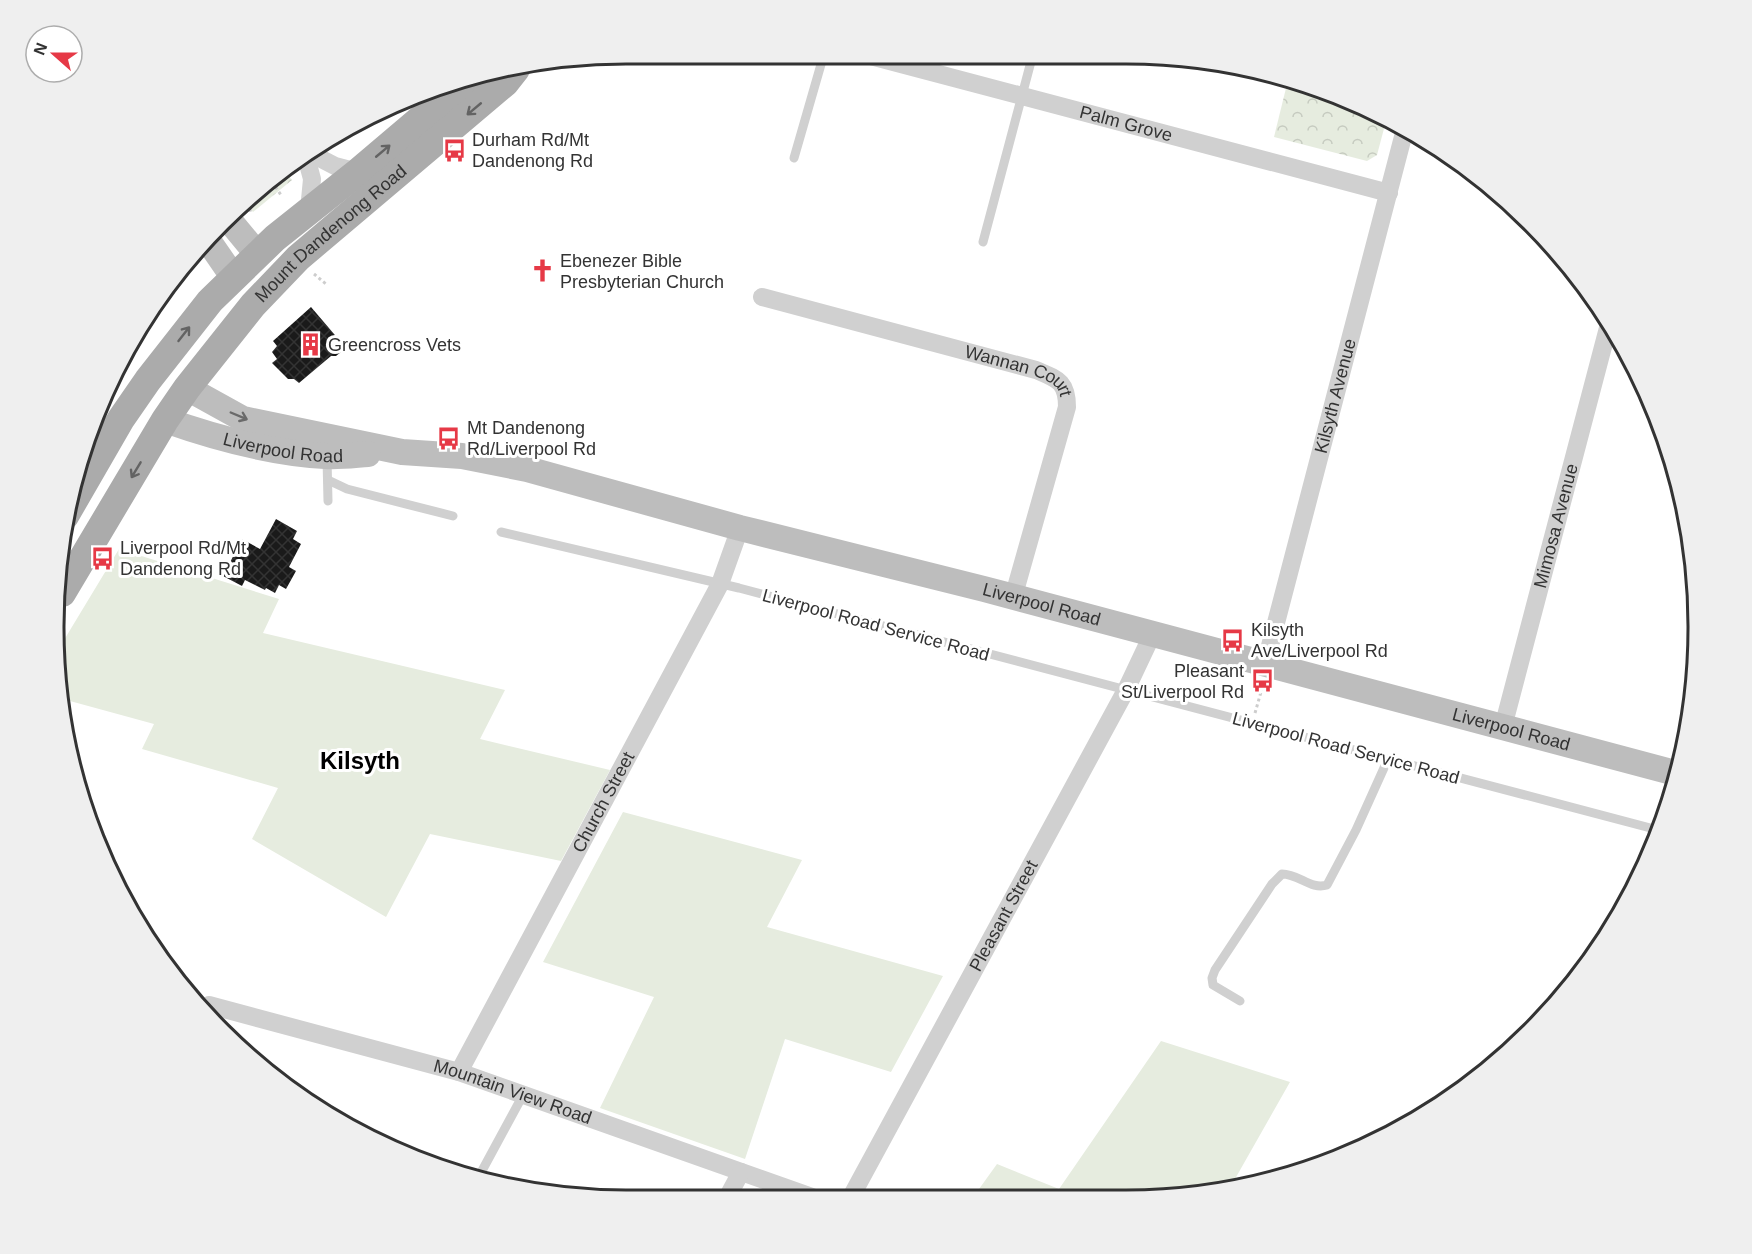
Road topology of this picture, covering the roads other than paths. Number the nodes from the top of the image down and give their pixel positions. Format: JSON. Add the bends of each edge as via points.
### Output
{"nodes":[{"id":1,"x":821,"y":64,"type":"edge"},
{"id":2,"x":900,"y":64,"type":"edge"},
{"id":3,"x":1030,"y":64,"type":"edge"},
{"id":4,"x":510,"y":77,"type":"edge"},
{"id":5,"x":448,"y":93,"type":"edge"},
{"id":6,"x":1022,"y":96,"type":"junction"},
{"id":7,"x":1403,"y":138,"type":"edge"},
{"id":8,"x":317,"y":157,"type":"edge"},
{"id":9,"x":794,"y":158,"type":"dead end"},
{"id":10,"x":309,"y":163,"type":"edge"},
{"id":11,"x":358,"y":172,"type":"junction"},
{"id":12,"x":1389,"y":193,"type":"junction"},
{"id":13,"x":309,"y":210,"type":"junction"},
{"id":14,"x":234,"y":225,"type":"edge"},
{"id":15,"x":983,"y":242,"type":"dead end"},
{"id":16,"x":212,"y":247,"type":"edge"},
{"id":17,"x":258,"y":255,"type":"junction"},
{"id":18,"x":234,"y":278,"type":"junction"},
{"id":19,"x":276,"y":283,"type":"junction"},
{"id":20,"x":762,"y":297,"type":"dead end"},
{"id":21,"x":253,"y":304,"type":"junction"},
{"id":22,"x":1606,"y":336,"type":"edge"},
{"id":23,"x":148,"y":380,"type":"junction"},
{"id":24,"x":187,"y":388,"type":"junction"},
{"id":25,"x":165,"y":420,"type":"junction"},
{"id":26,"x":402,"y":452,"type":"junction"},
{"id":27,"x":327,"y":468,"type":"junction"},
{"id":28,"x":83,"y":485,"type":"edge"},
{"id":29,"x":328,"y":501,"type":"dead end"},
{"id":30,"x":453,"y":516,"type":"dead end"},
{"id":31,"x":740,"y":528,"type":"junction"},
{"id":32,"x":501,"y":532,"type":"dead end"},
{"id":33,"x":720,"y":584,"type":"junction"},
{"id":34,"x":66,"y":586,"type":"edge"},
{"id":35,"x":1013,"y":598,"type":"junction"},
{"id":36,"x":1152,"y":635,"type":"junction"},
{"id":37,"x":1265,"y":665,"type":"junction"},
{"id":38,"x":1126,"y":690,"type":"junction"},
{"id":39,"x":1503,"y":727,"type":"junction"},
{"id":40,"x":1388,"y":759,"type":"junction"},
{"id":41,"x":1668,"y":771,"type":"edge"},
{"id":42,"x":1650,"y":828,"type":"edge"},
{"id":43,"x":1240,"y":1001,"type":"dead end"},
{"id":44,"x":211,"y":1006,"type":"edge"},
{"id":45,"x":459,"y":1072,"type":"junction"},
{"id":46,"x":523,"y":1095,"type":"junction"},
{"id":47,"x":482,"y":1170,"type":"edge"},
{"id":48,"x":741,"y":1172,"type":"junction"},
{"id":49,"x":731,"y":1190,"type":"edge"},
{"id":50,"x":792,"y":1190,"type":"edge"},
{"id":51,"x":855,"y":1190,"type":"edge"}],
"edges":[{"from":1,"to":9,"type":"lane"},
{"from":2,"to":6,"type":"street","name":"Palm Grove"},
{"from":3,"to":6,"type":"lane"},
{"from":4,"to":19,"type":"main road","name":"Mount Dandenong Road","one_way":true,"via":[[298,258]]},
{"from":11,"to":5,"type":"main road","name":"Mount Dandenong Road","one_way":true},
{"from":6,"to":12,"type":"street","name":"Palm Grove"},
{"from":6,"to":15,"type":"lane"},
{"from":7,"to":12,"type":"street","name":"Kilsyth Avenue"},
{"from":8,"to":11,"type":"street"},
{"from":10,"to":13,"type":"street","via":[[312,179]]},
{"from":11,"to":13,"type":"main road","name":"Mount Dandenong Road"},
{"from":12,"to":37,"type":"street","name":"Kilsyth Avenue"},
{"from":13,"to":17,"type":"main road","name":"Mount Dandenong Road"},
{"from":14,"to":17,"type":"main road"},
{"from":16,"to":18,"type":"main road"},
{"from":17,"to":18,"type":"main road","name":"Mount Dandenong Road"},
{"from":17,"to":19,"type":"main road"},
{"from":18,"to":21,"type":"main road"},
{"from":23,"to":18,"type":"main road","name":"Mount Dandenong Road","one_way":true,"via":[[210,301]]},
{"from":19,"to":21,"type":"main road","name":"Mount Dandenong Road"},
{"from":20,"to":35,"type":"street","name":"Wannan Court","via":[[1036,370],[1063,385],[1067,406]]},
{"from":21,"to":24,"type":"main road","name":"Mount Dandenong Road"},
{"from":22,"to":39,"type":"street","name":"Mimosa Avenue"},
{"from":23,"to":24,"type":"main road","via":[[166,380]]},
{"from":23,"to":25,"type":"main road","via":[[152,401]]},
{"from":23,"to":28,"type":"main road","name":"Mount Dandenong Road"},
{"from":24,"to":25,"type":"main road","name":"Mount Dandenong Road"},
{"from":24,"to":26,"type":"main road","name":"Liverpool Road","one_way":true,"via":[[243,418]]},
{"from":25,"to":27,"type":"main road","name":"Liverpool Road"},
{"from":25,"to":34,"type":"main road","name":"Mount Dandenong Road","one_way":true},
{"from":26,"to":27,"type":"main road","name":"Liverpool Road"},
{"from":26,"to":31,"type":"main road","name":"Liverpool Road","via":[[462,456],[527,469]]},
{"from":27,"to":29,"type":"lane"},
{"from":27,"to":30,"type":"lane","via":[[347,489]]},
{"from":31,"to":33,"type":"street","name":"Church Street"},
{"from":31,"to":35,"type":"main road","name":"Liverpool Road"},
{"from":32,"to":33,"type":"lane","name":"Liverpool Road Service Road"},
{"from":33,"to":38,"type":"lane","name":"Liverpool Road Service Road"},
{"from":33,"to":45,"type":"street","name":"Church Street"},
{"from":35,"to":36,"type":"main road","name":"Liverpool Road"},
{"from":36,"to":37,"type":"main road","name":"Liverpool Road"},
{"from":36,"to":38,"type":"street","name":"Pleasant Street"},
{"from":37,"to":39,"type":"main road","name":"Liverpool Road"},
{"from":38,"to":40,"type":"lane","name":"Liverpool Road Service Road"},
{"from":38,"to":51,"type":"street","name":"Pleasant Street"},
{"from":39,"to":41,"type":"main road","name":"Liverpool Road"},
{"from":40,"to":42,"type":"lane","name":"Liverpool Road Service Road"},
{"from":40,"to":43,"type":"lane","via":[[1327,885],[1315,886],[1282,874],[1215,970],[1213,985]]},
{"from":44,"to":45,"type":"street","name":"Mountain View Road"},
{"from":45,"to":46,"type":"street","name":"Mountain View Road"},
{"from":46,"to":47,"type":"lane"},
{"from":46,"to":48,"type":"street","name":"Mountain View Road"},
{"from":48,"to":49,"type":"street"},
{"from":48,"to":50,"type":"street","name":"Mountain View Road"}]}
